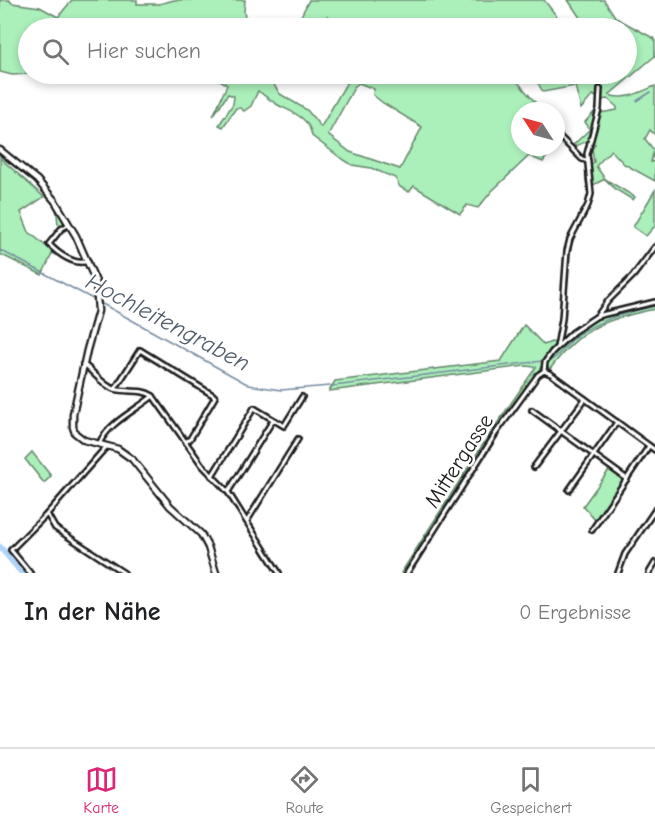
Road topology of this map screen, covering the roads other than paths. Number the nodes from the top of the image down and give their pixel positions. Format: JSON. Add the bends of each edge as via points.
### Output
{"nodes":[{"id":1,"x":600,"y":89,"type":"dead end"},
{"id":2,"x":565,"y":142,"type":"edge"},
{"id":3,"x":0,"y":150,"type":"edge"},
{"id":4,"x":588,"y":161,"type":"junction"},
{"id":5,"x":70,"y":224,"type":"junction"},
{"id":6,"x":655,"y":247,"type":"edge"},
{"id":7,"x":88,"y":261,"type":"junction"},
{"id":8,"x":655,"y":302,"type":"edge"},
{"id":9,"x":597,"y":316,"type":"junction"},
{"id":10,"x":560,"y":334,"type":"junction"},
{"id":11,"x":565,"y":340,"type":"junction"},
{"id":12,"x":556,"y":348,"type":"junction"},
{"id":13,"x":83,"y":364,"type":"junction"},
{"id":14,"x":544,"y":371,"type":"junction"},
{"id":15,"x":115,"y":389,"type":"junction"},
{"id":16,"x":153,"y":396,"type":"junction"},
{"id":17,"x":302,"y":397,"type":"dead end"},
{"id":18,"x":586,"y":398,"type":"junction"},
{"id":19,"x":532,"y":410,"type":"dead end"},
{"id":20,"x":274,"y":420,"type":"junction"},
{"id":21,"x":617,"y":422,"type":"junction"},
{"id":22,"x":561,"y":432,"type":"junction"},
{"id":23,"x":298,"y":439,"type":"dead end"},
{"id":24,"x":185,"y":442,"type":"junction"},
{"id":25,"x":99,"y":444,"type":"junction"},
{"id":26,"x":108,"y":446,"type":"junction"},
{"id":27,"x":649,"y":446,"type":"junction"},
{"id":28,"x":655,"y":450,"type":"edge"},
{"id":29,"x":593,"y":455,"type":"junction"},
{"id":30,"x":534,"y":467,"type":"dead end"},
{"id":31,"x":212,"y":476,"type":"junction"},
{"id":32,"x":627,"y":479,"type":"junction"},
{"id":33,"x":569,"y":490,"type":"dead end"},
{"id":34,"x":228,"y":492,"type":"junction"},
{"id":35,"x":655,"y":510,"type":"edge"},
{"id":36,"x":47,"y":514,"type":"junction"},
{"id":37,"x":247,"y":521,"type":"junction"},
{"id":38,"x":592,"y":530,"type":"dead end"},
{"id":39,"x":655,"y":563,"type":"edge"},
{"id":40,"x":30,"y":573,"type":"edge"},
{"id":41,"x":124,"y":573,"type":"edge"},
{"id":42,"x":216,"y":573,"type":"edge"},
{"id":43,"x":279,"y":573,"type":"edge"},
{"id":44,"x":407,"y":573,"type":"edge"},
{"id":45,"x":618,"y":573,"type":"edge"},
{"id":46,"x":649,"y":573,"type":"edge"}],
"edges":[{"from":1,"to":4,"type":"street"},
{"from":2,"to":4,"type":"street"},
{"from":3,"to":5,"type":"main road","via":[[46,190]]},
{"from":4,"to":10,"type":"street","via":[[591,194],[567,251]]},
{"from":5,"to":7,"type":"main road"},
{"from":5,"to":7,"type":"street","via":[[48,244],[76,262]]},
{"from":6,"to":9,"type":"street"},
{"from":7,"to":13,"type":"main road","via":[[99,303]]},
{"from":8,"to":9,"type":"street"},
{"from":9,"to":11,"type":"street"},
{"from":10,"to":11,"type":"street"},
{"from":10,"to":12,"type":"street"},
{"from":11,"to":12,"type":"street"},
{"from":12,"to":14,"type":"street","via":[[546,360]]},
{"from":13,"to":15,"type":"street"},
{"from":13,"to":25,"type":"main road","via":[[72,428],[78,437]]},
{"from":14,"to":18,"type":"street"},
{"from":14,"to":44,"type":"street","name":"Mittergasse","via":[[496,433]]},
{"from":15,"to":16,"type":"street"},
{"from":15,"to":24,"type":"street","via":[[140,350],[213,395],[212,404]]},
{"from":16,"to":24,"type":"street"},
{"from":16,"to":25,"type":"street","via":[[122,418]]},
{"from":17,"to":20,"type":"street","via":[[284,426]]},
{"from":18,"to":21,"type":"street"},
{"from":18,"to":22,"type":"street"},
{"from":19,"to":22,"type":"street"},
{"from":20,"to":31,"type":"street","via":[[254,408]]},
{"from":20,"to":34,"type":"street"},
{"from":21,"to":27,"type":"street"},
{"from":21,"to":29,"type":"street"},
{"from":22,"to":29,"type":"street"},
{"from":22,"to":30,"type":"street"},
{"from":23,"to":37,"type":"street"},
{"from":24,"to":31,"type":"street"},
{"from":25,"to":26,"type":"main road"},
{"from":26,"to":36,"type":"street"},
{"from":26,"to":42,"type":"main road","via":[[132,459],[170,506],[201,534]]},
{"from":27,"to":28,"type":"street"},
{"from":27,"to":32,"type":"street"},
{"from":29,"to":32,"type":"street"},
{"from":29,"to":33,"type":"street"},
{"from":31,"to":34,"type":"street"},
{"from":32,"to":38,"type":"street"},
{"from":34,"to":37,"type":"street"},
{"from":35,"to":45,"type":"street","via":[[625,554]]},
{"from":36,"to":40,"type":"street","via":[[11,550]]},
{"from":36,"to":41,"type":"street","via":[[55,528]]},
{"from":37,"to":43,"type":"street"},
{"from":39,"to":46,"type":"street"}]}
